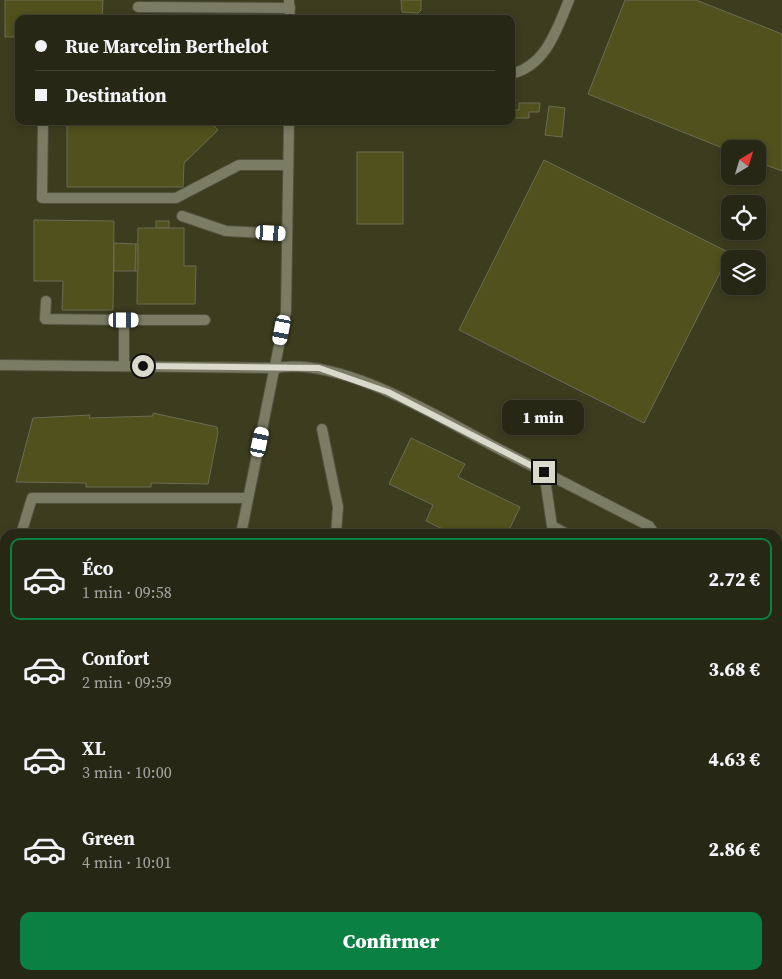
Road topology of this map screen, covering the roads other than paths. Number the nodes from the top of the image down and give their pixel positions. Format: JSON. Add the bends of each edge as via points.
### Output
{"nodes":[{"id":1,"x":569,"y":0,"type":"edge"},
{"id":2,"x":138,"y":7,"type":"dead end"},
{"id":3,"x":290,"y":9,"type":"edge"},
{"id":4,"x":515,"y":73,"type":"edge"},
{"id":5,"x":43,"y":125,"type":"edge"},
{"id":6,"x":289,"y":125,"type":"edge"},
{"id":7,"x":288,"y":165,"type":"junction"},
{"id":8,"x":182,"y":216,"type":"dead end"},
{"id":9,"x":287,"y":234,"type":"junction"},
{"id":10,"x":46,"y":301,"type":"dead end"},
{"id":11,"x":124,"y":320,"type":"junction"},
{"id":12,"x":205,"y":320,"type":"dead end"},
{"id":13,"x":0,"y":365,"type":"edge"},
{"id":14,"x":124,"y":366,"type":"junction"},
{"id":15,"x":275,"y":368,"type":"junction"},
{"id":16,"x":322,"y":429,"type":"dead end"},
{"id":17,"x":544,"y":472,"type":"junction"},
{"id":18,"x":248,"y":498,"type":"junction"},
{"id":19,"x":23,"y":529,"type":"edge"},
{"id":20,"x":242,"y":529,"type":"edge"},
{"id":21,"x":336,"y":529,"type":"edge"},
{"id":22,"x":558,"y":529,"type":"edge"},
{"id":23,"x":651,"y":529,"type":"edge"}],
"edges":[{"from":1,"to":4,"type":"street","via":[[553,38],[539,58]]},
{"from":2,"to":3,"type":"street"},
{"from":5,"to":7,"type":"street","via":[[42,198],[176,198],[239,165]]},
{"from":6,"to":7,"type":"street"},
{"from":7,"to":9,"type":"street"},
{"from":8,"to":9,"type":"street","via":[[226,231]]},
{"from":9,"to":15,"type":"street","via":[[286,312]]},
{"from":10,"to":11,"type":"street","via":[[45,319]]},
{"from":11,"to":12,"type":"street"},
{"from":11,"to":14,"type":"street"},
{"from":13,"to":14,"type":"street"},
{"from":14,"to":15,"type":"street"},
{"from":15,"to":17,"type":"street","via":[[319,368],[388,392]]},
{"from":15,"to":18,"type":"street"},
{"from":16,"to":21,"type":"street","via":[[338,507]]},
{"from":17,"to":22,"type":"street","via":[[552,526]]},
{"from":17,"to":23,"type":"street"},
{"from":18,"to":19,"type":"street","via":[[32,498]]},
{"from":18,"to":20,"type":"street"}]}
